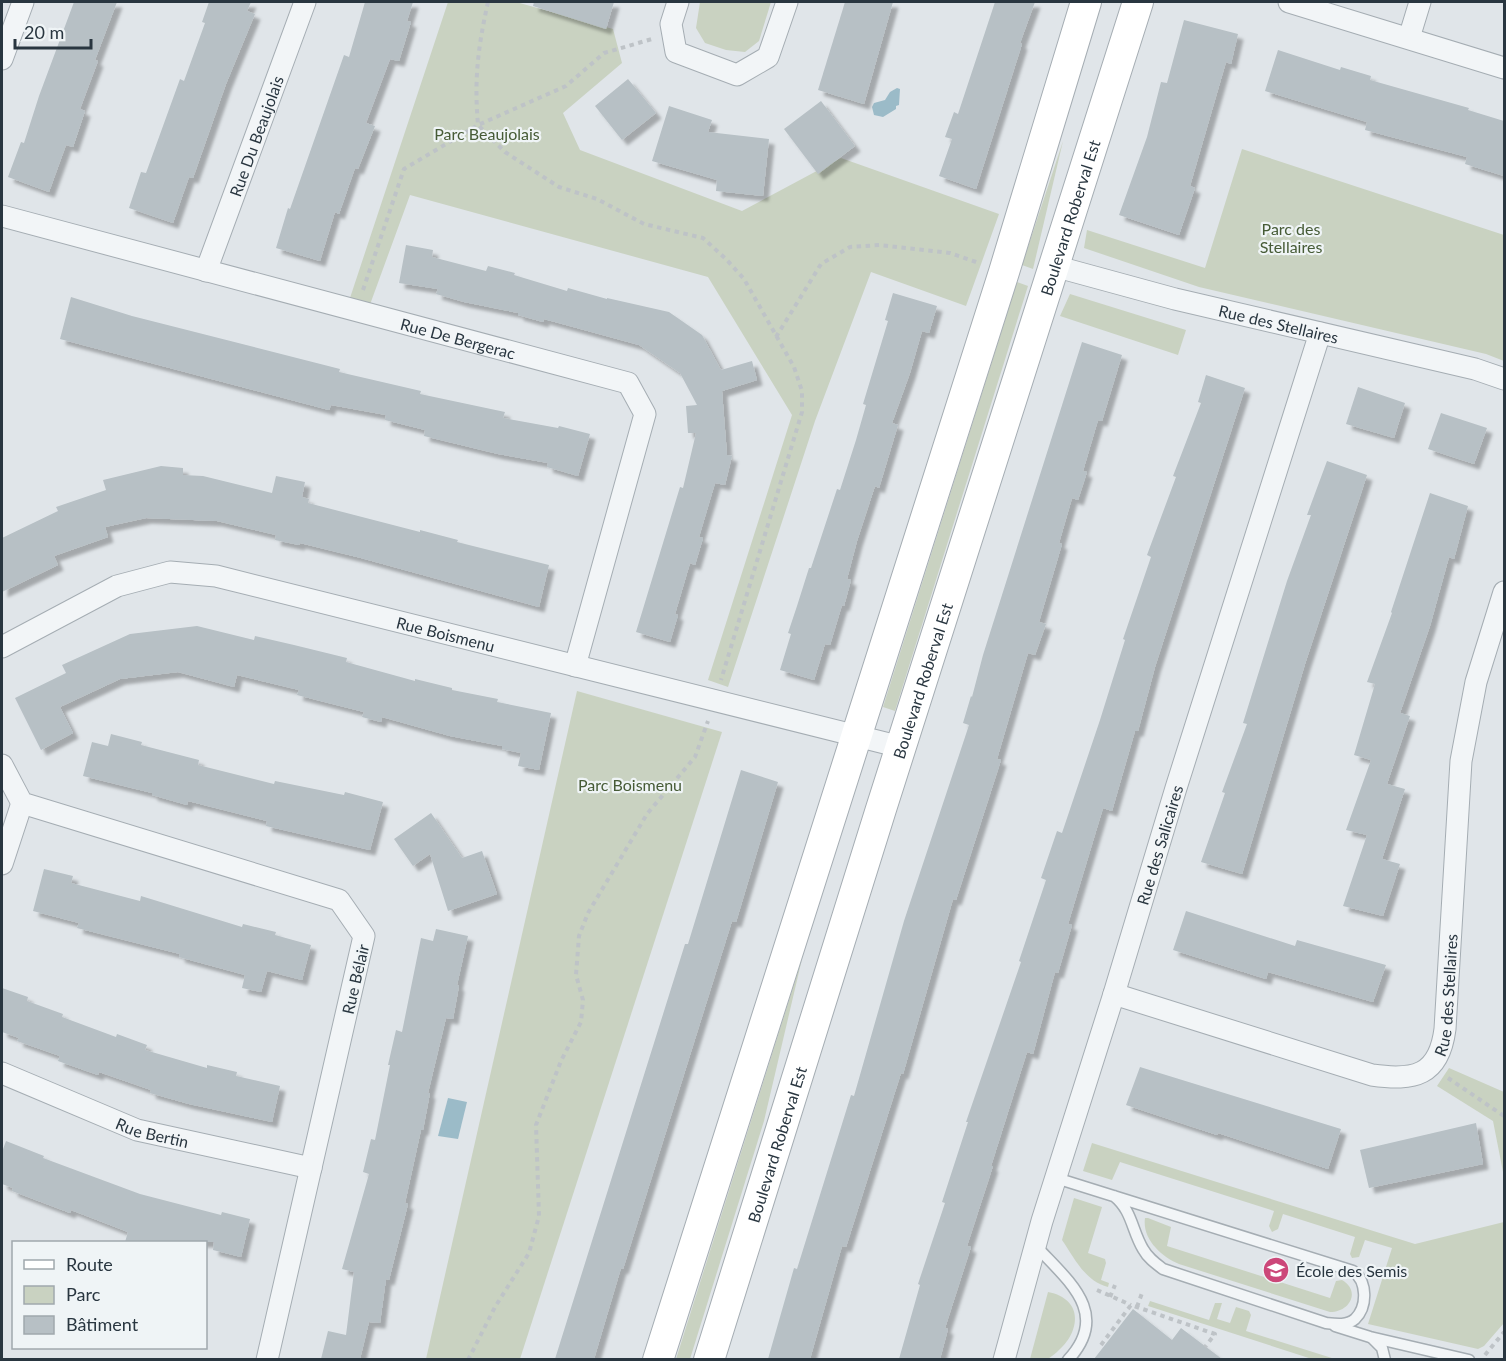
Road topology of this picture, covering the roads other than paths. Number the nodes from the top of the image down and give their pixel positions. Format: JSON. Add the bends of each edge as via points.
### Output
{"nodes":[{"id":1,"x":23,"y":2,"type":"edge"},
{"id":2,"x":305,"y":2,"type":"edge"},
{"id":3,"x":678,"y":2,"type":"edge"},
{"id":4,"x":787,"y":2,"type":"edge"},
{"id":5,"x":1086,"y":2,"type":"edge"},
{"id":6,"x":1138,"y":2,"type":"edge"},
{"id":7,"x":1289,"y":2,"type":"edge"},
{"id":8,"x":1420,"y":2,"type":"edge"},
{"id":9,"x":1409,"y":38,"type":"junction"},
{"id":10,"x":2,"y":59,"type":"edge"},
{"id":11,"x":1504,"y":68,"type":"edge"},
{"id":12,"x":2,"y":216,"type":"edge"},
{"id":13,"x":1054,"y":266,"type":"junction"},
{"id":14,"x":206,"y":271,"type":"junction"},
{"id":15,"x":1320,"y":333,"type":"junction"},
{"id":16,"x":1504,"y":379,"type":"edge"},
{"id":17,"x":1504,"y":592,"type":"edge"},
{"id":18,"x":2,"y":647,"type":"edge"},
{"id":19,"x":575,"y":666,"type":"junction"},
{"id":20,"x":856,"y":736,"type":"junction"},
{"id":21,"x":901,"y":747,"type":"junction"},
{"id":22,"x":2,"y":765,"type":"edge"},
{"id":23,"x":22,"y":803,"type":"junction"},
{"id":24,"x":2,"y":864,"type":"edge"},
{"id":25,"x":1114,"y":994,"type":"junction"},
{"id":26,"x":2,"y":1073,"type":"edge"},
{"id":27,"x":311,"y":1168,"type":"junction"},
{"id":28,"x":1056,"y":1178,"type":"junction"},
{"id":29,"x":1114,"y":1196,"type":"junction"},
{"id":30,"x":1035,"y":1245,"type":"junction"},
{"id":31,"x":1326,"y":1323,"type":"junction"},
{"id":32,"x":1370,"y":1337,"type":"junction"},
{"id":33,"x":267,"y":1359,"type":"edge"},
{"id":34,"x":658,"y":1359,"type":"edge"},
{"id":35,"x":709,"y":1359,"type":"edge"},
{"id":36,"x":1004,"y":1359,"type":"edge"},
{"id":37,"x":1068,"y":1359,"type":"edge"},
{"id":38,"x":1385,"y":1359,"type":"edge"},
{"id":39,"x":1469,"y":1359,"type":"edge"}],
"edges":[{"from":1,"to":10,"type":"street"},
{"from":2,"to":14,"type":"street","name":"Rue Du Beaujolais"},
{"from":3,"to":4,"type":"street","via":[[671,24],[676,52],[737,75],[768,57]]},
{"from":5,"to":20,"type":"street"},
{"from":6,"to":13,"type":"street","name":"Boulevard Roberval Est"},
{"from":7,"to":9,"type":"street"},
{"from":8,"to":9,"type":"street"},
{"from":9,"to":11,"type":"street"},
{"from":12,"to":14,"type":"street","name":"Rue De Bergerac"},
{"from":13,"to":15,"type":"street","name":"Rue des Stellaires"},
{"from":13,"to":21,"type":"street","name":"Boulevard Roberval Est"},
{"from":14,"to":19,"type":"street","name":"Rue De Bergerac","via":[[628,383],[645,414]]},
{"from":15,"to":16,"type":"street","name":"Rue des Stellaires"},
{"from":15,"to":25,"type":"street","name":"Rue des Salicaires"},
{"from":17,"to":25,"type":"street","name":"Rue des Stellaires","via":[[1476,682],[1461,761],[1445,1029],[1439,1056],[1431,1066],[1412,1077],[1372,1075]]},
{"from":18,"to":19,"type":"street","name":"Rue Boismenu","via":[[117,586],[170,572],[216,576]]},
{"from":19,"to":20,"type":"street","name":"Rue Boismenu"},
{"from":20,"to":21,"type":"street","name":"Rue Boismenu"},
{"from":20,"to":34,"type":"street"},
{"from":21,"to":35,"type":"street","name":"Boulevard Roberval Est"},
{"from":22,"to":23,"type":"street"},
{"from":23,"to":24,"type":"street"},
{"from":23,"to":27,"type":"street","name":"Rue Bélair","via":[[339,900],[364,936]]},
{"from":25,"to":28,"type":"street","name":"Rue des Salicaires"},
{"from":26,"to":27,"type":"street","name":"Rue Bertin","via":[[137,1130]]},
{"from":27,"to":33,"type":"street","name":"Rue Bélair"},
{"from":28,"to":29,"type":"lane"},
{"from":28,"to":30,"type":"street","name":"Rue des Salicaires"},
{"from":29,"to":31,"type":"lane","via":[[1124,1205],[1142,1248],[1163,1269]]},
{"from":29,"to":31,"type":"lane","via":[[1353,1270],[1361,1277],[1364,1289],[1359,1312],[1344,1324]]},
{"from":30,"to":36,"type":"street","name":"Rue des Salicaires"},
{"from":30,"to":37,"type":"lane","via":[[1079,1293],[1086,1311],[1086,1333]]},
{"from":31,"to":32,"type":"lane"},
{"from":32,"to":38,"type":"lane","via":[[1382,1348]]},
{"from":32,"to":39,"type":"lane"}]}
